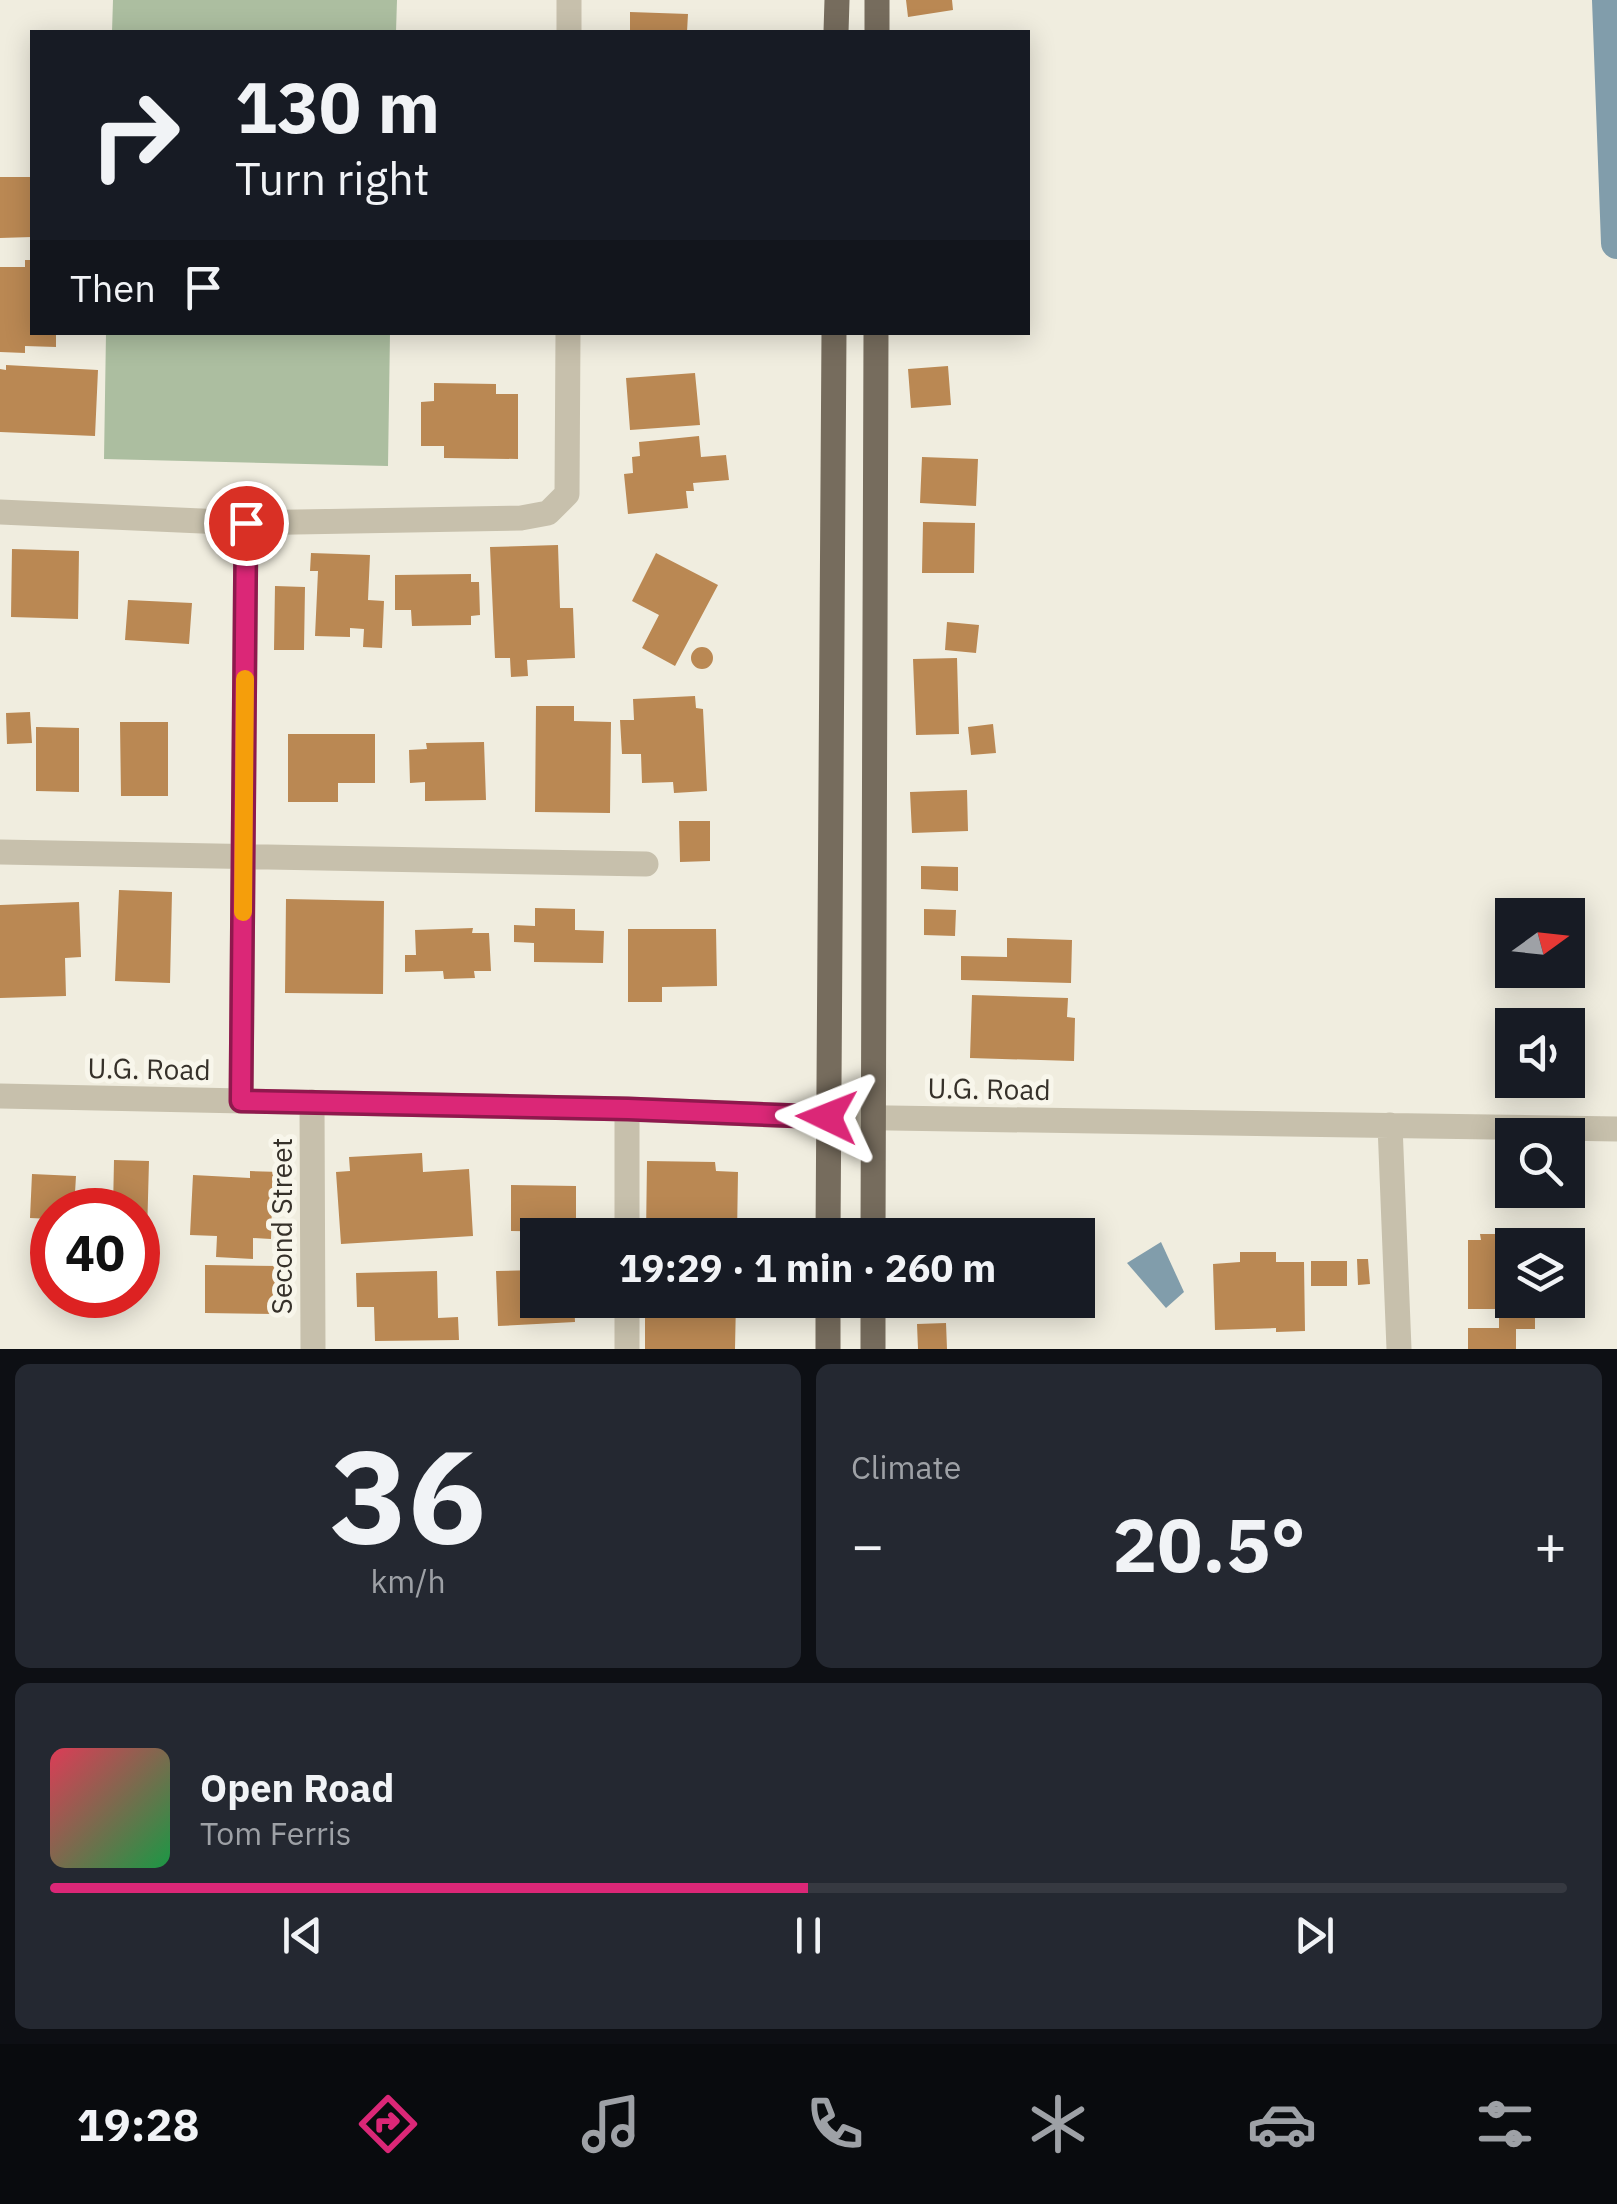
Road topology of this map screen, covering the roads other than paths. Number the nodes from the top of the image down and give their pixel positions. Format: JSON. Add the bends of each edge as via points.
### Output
{"nodes":[{"id":1,"x":569,"y":0,"type":"edge"},
{"id":2,"x":837,"y":0,"type":"edge"},
{"id":3,"x":877,"y":0,"type":"edge"},
{"id":4,"x":569,"y":30,"type":"edge"},
{"id":5,"x":836,"y":30,"type":"edge"},
{"id":6,"x":877,"y":30,"type":"edge"},
{"id":7,"x":568,"y":335,"type":"edge"},
{"id":8,"x":834,"y":335,"type":"edge"},
{"id":9,"x":876,"y":335,"type":"edge"},
{"id":10,"x":0,"y":512,"type":"edge"},
{"id":11,"x":246,"y":523,"type":"junction"},
{"id":12,"x":0,"y":852,"type":"edge"},
{"id":13,"x":244,"y":856,"type":"junction"},
{"id":14,"x":646,"y":864,"type":"dead end"},
{"id":15,"x":0,"y":1096,"type":"edge"},
{"id":16,"x":241,"y":1101,"type":"junction"},
{"id":17,"x":312,"y":1102,"type":"junction"},
{"id":18,"x":628,"y":1109,"type":"junction"},
{"id":19,"x":827,"y":1117,"type":"junction"},
{"id":20,"x":874,"y":1117,"type":"junction"},
{"id":21,"x":1390,"y":1125,"type":"junction"},
{"id":22,"x":1614,"y":1129,"type":"edge"},
{"id":23,"x":627,"y":1218,"type":"edge"},
{"id":24,"x":828,"y":1218,"type":"edge"},
{"id":25,"x":873,"y":1218,"type":"edge"},
{"id":26,"x":627,"y":1318,"type":"edge"},
{"id":27,"x":828,"y":1318,"type":"edge"},
{"id":28,"x":873,"y":1318,"type":"edge"},
{"id":29,"x":313,"y":1349,"type":"edge"},
{"id":30,"x":627,"y":1349,"type":"edge"},
{"id":31,"x":828,"y":1349,"type":"edge"},
{"id":32,"x":873,"y":1349,"type":"edge"},
{"id":33,"x":1399,"y":1349,"type":"edge"}],
"edges":[{"from":1,"to":4,"type":"street"},
{"from":2,"to":5,"type":"main road"},
{"from":3,"to":6,"type":"main road"},
{"from":7,"to":11,"type":"street","via":[[568,494],[548,513]]},
{"from":8,"to":19,"type":"main road"},
{"from":9,"to":20,"type":"main road"},
{"from":10,"to":11,"type":"street"},
{"from":11,"to":13,"type":"street"},
{"from":12,"to":13,"type":"street"},
{"from":13,"to":14,"type":"street"},
{"from":13,"to":16,"type":"street"},
{"from":15,"to":16,"type":"street","name":"U.G. Road"},
{"from":16,"to":17,"type":"street","name":"U.G. Road"},
{"from":17,"to":18,"type":"street","name":"U.G. Road"},
{"from":17,"to":29,"type":"street","name":"Second Street"},
{"from":18,"to":19,"type":"street","name":"U.G. Road"},
{"from":18,"to":23,"type":"street"},
{"from":19,"to":20,"type":"street","name":"U.G. Road"},
{"from":19,"to":24,"type":"main road"},
{"from":20,"to":21,"type":"street","name":"U.G. Road"},
{"from":20,"to":25,"type":"main road"},
{"from":21,"to":22,"type":"street","name":"U.G. Road"},
{"from":21,"to":33,"type":"street"},
{"from":26,"to":30,"type":"street"},
{"from":27,"to":31,"type":"main road"},
{"from":28,"to":32,"type":"main road"}]}
